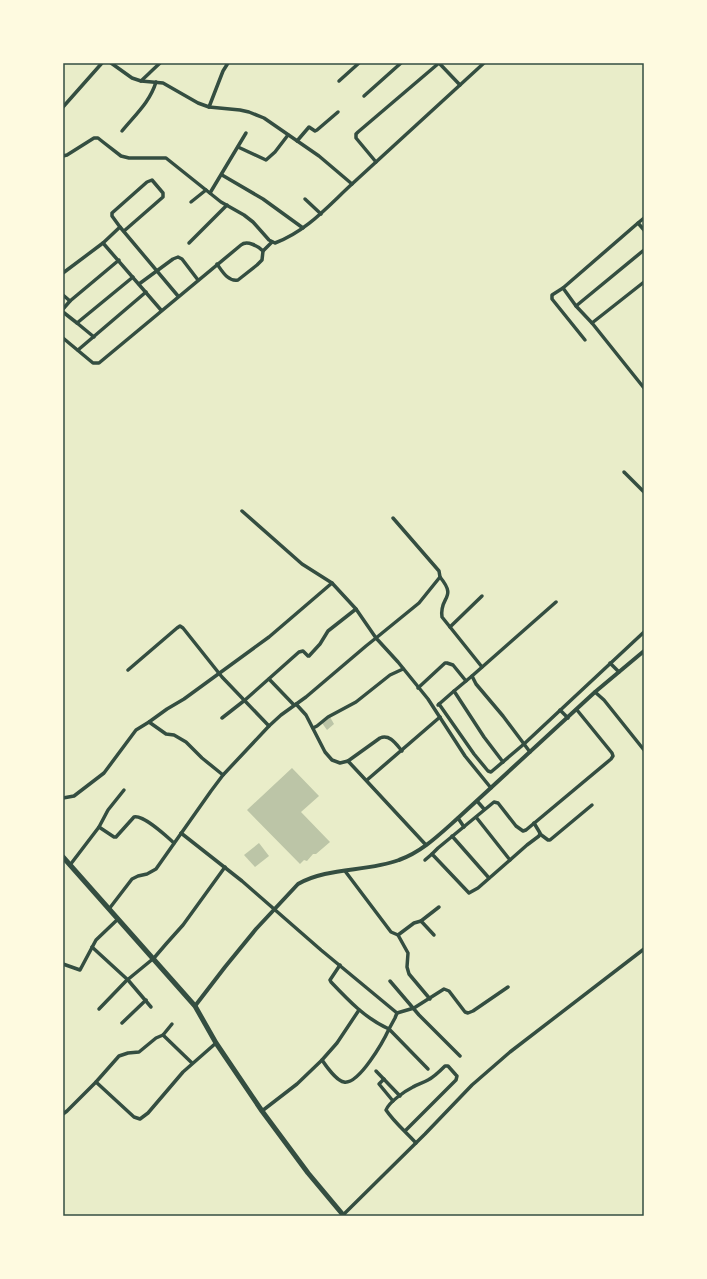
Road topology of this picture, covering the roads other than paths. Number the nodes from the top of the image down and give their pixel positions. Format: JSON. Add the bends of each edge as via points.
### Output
{"nodes":[{"id":1,"x":102,"y":63,"type":"edge"},
{"id":2,"x":111,"y":63,"type":"edge"},
{"id":3,"x":160,"y":63,"type":"edge"},
{"id":4,"x":228,"y":63,"type":"edge"},
{"id":5,"x":359,"y":63,"type":"edge"},
{"id":6,"x":393,"y":63,"type":"edge"},
{"id":7,"x":401,"y":63,"type":"edge"},
{"id":8,"x":439,"y":63,"type":"edge"},
{"id":9,"x":484,"y":63,"type":"edge"},
{"id":10,"x":397,"y":67,"type":"junction"},
{"id":11,"x":141,"y":81,"type":"junction"},
{"id":12,"x":339,"y":81,"type":"dead end"},
{"id":13,"x":156,"y":82,"type":"junction"},
{"id":14,"x":460,"y":85,"type":"junction"},
{"id":15,"x":364,"y":96,"type":"dead end"},
{"id":16,"x":63,"y":107,"type":"edge"},
{"id":17,"x":209,"y":107,"type":"junction"},
{"id":18,"x":338,"y":112,"type":"dead end"},
{"id":19,"x":122,"y":131,"type":"dead end"},
{"id":20,"x":246,"y":133,"type":"dead end"},
{"id":21,"x":288,"y":135,"type":"junction"},
{"id":22,"x":297,"y":141,"type":"junction"},
{"id":23,"x":238,"y":147,"type":"junction"},
{"id":24,"x":63,"y":156,"type":"edge"},
{"id":25,"x":376,"y":162,"type":"junction"},
{"id":26,"x":222,"y":175,"type":"junction"},
{"id":27,"x":352,"y":184,"type":"junction"},
{"id":28,"x":206,"y":190,"type":"junction"},
{"id":29,"x":210,"y":193,"type":"junction"},
{"id":30,"x":304,"y":199,"type":"dead end"},
{"id":31,"x":191,"y":202,"type":"dead end"},
{"id":32,"x":227,"y":205,"type":"junction"},
{"id":33,"x":321,"y":214,"type":"junction"},
{"id":34,"x":644,"y":218,"type":"edge"},
{"id":35,"x":638,"y":224,"type":"junction"},
{"id":36,"x":120,"y":227,"type":"junction"},
{"id":37,"x":303,"y":228,"type":"junction"},
{"id":38,"x":644,"y":230,"type":"edge"},
{"id":39,"x":124,"y":231,"type":"junction"},
{"id":40,"x":189,"y":242,"type":"dead end"},
{"id":41,"x":272,"y":242,"type":"junction"},
{"id":42,"x":103,"y":243,"type":"junction"},
{"id":43,"x":644,"y":250,"type":"edge"},
{"id":44,"x":263,"y":251,"type":"junction"},
{"id":45,"x":119,"y":260,"type":"junction"},
{"id":46,"x":217,"y":264,"type":"junction"},
{"id":47,"x":157,"y":271,"type":"junction"},
{"id":48,"x":63,"y":273,"type":"edge"},
{"id":49,"x":133,"y":277,"type":"junction"},
{"id":50,"x":198,"y":280,"type":"junction"},
{"id":51,"x":644,"y":282,"type":"edge"},
{"id":52,"x":139,"y":284,"type":"junction"},
{"id":53,"x":562,"y":288,"type":"junction"},
{"id":54,"x":146,"y":292,"type":"junction"},
{"id":55,"x":63,"y":295,"type":"edge"},
{"id":56,"x":178,"y":296,"type":"junction"},
{"id":57,"x":70,"y":301,"type":"junction"},
{"id":58,"x":576,"y":306,"type":"junction"},
{"id":59,"x":63,"y":309,"type":"edge"},
{"id":60,"x":161,"y":310,"type":"junction"},
{"id":61,"x":63,"y":312,"type":"edge"},
{"id":62,"x":77,"y":323,"type":"junction"},
{"id":63,"x":592,"y":323,"type":"junction"},
{"id":64,"x":94,"y":337,"type":"junction"},
{"id":65,"x":63,"y":338,"type":"edge"},
{"id":66,"x":585,"y":340,"type":"dead end"},
{"id":67,"x":78,"y":350,"type":"junction"},
{"id":68,"x":644,"y":388,"type":"edge"},
{"id":69,"x":624,"y":472,"type":"dead end"},
{"id":70,"x":644,"y":492,"type":"edge"},
{"id":71,"x":242,"y":511,"type":"dead end"},
{"id":72,"x":393,"y":518,"type":"dead end"},
{"id":73,"x":440,"y":577,"type":"junction"},
{"id":74,"x":332,"y":583,"type":"junction"},
{"id":75,"x":482,"y":596,"type":"dead end"},
{"id":76,"x":556,"y":602,"type":"dead end"},
{"id":77,"x":356,"y":609,"type":"junction"},
{"id":78,"x":450,"y":627,"type":"junction"},
{"id":79,"x":644,"y":632,"type":"edge"},
{"id":80,"x":376,"y":638,"type":"junction"},
{"id":81,"x":644,"y":651,"type":"edge"},
{"id":82,"x":610,"y":663,"type":"junction"},
{"id":83,"x":482,"y":667,"type":"junction"},
{"id":84,"x":403,"y":669,"type":"junction"},
{"id":85,"x":128,"y":670,"type":"dead end"},
{"id":86,"x":619,"y":672,"type":"junction"},
{"id":87,"x":220,"y":674,"type":"junction"},
{"id":88,"x":472,"y":676,"type":"junction"},
{"id":89,"x":269,"y":679,"type":"junction"},
{"id":90,"x":466,"y":681,"type":"junction"},
{"id":91,"x":418,"y":688,"type":"junction"},
{"id":92,"x":454,"y":691,"type":"junction"},
{"id":93,"x":596,"y":693,"type":"junction"},
{"id":94,"x":245,"y":700,"type":"junction"},
{"id":95,"x":439,"y":704,"type":"junction"},
{"id":96,"x":295,"y":705,"type":"junction"},
{"id":97,"x":434,"y":708,"type":"junction"},
{"id":98,"x":560,"y":710,"type":"junction"},
{"id":99,"x":578,"y":712,"type":"junction"},
{"id":100,"x":440,"y":717,"type":"junction"},
{"id":101,"x":222,"y":718,"type":"dead end"},
{"id":102,"x":568,"y":718,"type":"junction"},
{"id":103,"x":149,"y":722,"type":"junction"},
{"id":104,"x":269,"y":726,"type":"junction"},
{"id":105,"x":313,"y":728,"type":"junction"},
{"id":106,"x":524,"y":744,"type":"junction"},
{"id":107,"x":402,"y":750,"type":"junction"},
{"id":108,"x":644,"y":750,"type":"edge"},
{"id":109,"x":530,"y":752,"type":"junction"},
{"id":110,"x":348,"y":761,"type":"junction"},
{"id":111,"x":503,"y":762,"type":"junction"},
{"id":112,"x":223,"y":775,"type":"junction"},
{"id":113,"x":367,"y":780,"type":"junction"},
{"id":114,"x":491,"y":788,"type":"junction"},
{"id":115,"x":124,"y":790,"type":"dead end"},
{"id":116,"x":63,"y":798,"type":"edge"},
{"id":117,"x":478,"y":801,"type":"junction"},
{"id":118,"x":592,"y":805,"type":"dead end"},
{"id":119,"x":483,"y":808,"type":"junction"},
{"id":120,"x":476,"y":817,"type":"junction"},
{"id":121,"x":458,"y":818,"type":"junction"},
{"id":122,"x":534,"y":823,"type":"junction"},
{"id":123,"x":463,"y":825,"type":"junction"},
{"id":124,"x":99,"y":827,"type":"junction"},
{"id":125,"x":181,"y":833,"type":"junction"},
{"id":126,"x":540,"y":834,"type":"junction"},
{"id":127,"x":452,"y":836,"type":"junction"},
{"id":128,"x":174,"y":843,"type":"junction"},
{"id":129,"x":426,"y":845,"type":"junction"},
{"id":130,"x":432,"y":854,"type":"junction"},
{"id":131,"x":63,"y":857,"type":"edge"},
{"id":132,"x":426,"y":860,"type":"dead end"},
{"id":133,"x":510,"y":860,"type":"junction"},
{"id":134,"x":70,"y":865,"type":"junction"},
{"id":135,"x":225,"y":867,"type":"junction"},
{"id":136,"x":345,"y":871,"type":"junction"},
{"id":137,"x":489,"y":878,"type":"junction"},
{"id":138,"x":439,"y":907,"type":"dead end"},
{"id":139,"x":109,"y":909,"type":"junction"},
{"id":140,"x":274,"y":909,"type":"junction"},
{"id":141,"x":118,"y":920,"type":"junction"},
{"id":142,"x":421,"y":921,"type":"junction"},
{"id":143,"x":398,"y":935,"type":"junction"},
{"id":144,"x":434,"y":936,"type":"dead end"},
{"id":145,"x":92,"y":947,"type":"junction"},
{"id":146,"x":644,"y":949,"type":"edge"},
{"id":147,"x":154,"y":958,"type":"junction"},
{"id":148,"x":63,"y":964,"type":"edge"},
{"id":149,"x":340,"y":965,"type":"junction"},
{"id":150,"x":128,"y":980,"type":"junction"},
{"id":151,"x":390,"y":981,"type":"dead end"},
{"id":152,"x":508,"y":987,"type":"dead end"},
{"id":153,"x":430,"y":999,"type":"junction"},
{"id":154,"x":146,"y":1000,"type":"junction"},
{"id":155,"x":195,"y":1006,"type":"junction"},
{"id":156,"x":151,"y":1007,"type":"dead end"},
{"id":157,"x":414,"y":1008,"type":"junction"},
{"id":158,"x":99,"y":1009,"type":"dead end"},
{"id":159,"x":359,"y":1010,"type":"junction"},
{"id":160,"x":397,"y":1012,"type":"junction"},
{"id":161,"x":122,"y":1023,"type":"dead end"},
{"id":162,"x":172,"y":1024,"type":"dead end"},
{"id":163,"x":389,"y":1029,"type":"junction"},
{"id":164,"x":163,"y":1035,"type":"junction"},
{"id":165,"x":216,"y":1043,"type":"junction"},
{"id":166,"x":460,"y":1056,"type":"dead end"},
{"id":167,"x":322,"y":1060,"type":"junction"},
{"id":168,"x":192,"y":1063,"type":"junction"},
{"id":169,"x":428,"y":1069,"type":"dead end"},
{"id":170,"x":376,"y":1071,"type":"dead end"},
{"id":171,"x":384,"y":1079,"type":"junction"},
{"id":172,"x":96,"y":1082,"type":"junction"},
{"id":173,"x":400,"y":1096,"type":"junction"},
{"id":174,"x":394,"y":1101,"type":"junction"},
{"id":175,"x":262,"y":1111,"type":"junction"},
{"id":176,"x":63,"y":1114,"type":"edge"},
{"id":177,"x":405,"y":1132,"type":"junction"},
{"id":178,"x":416,"y":1143,"type":"junction"},
{"id":179,"x":343,"y":1216,"type":"edge"}],
"edges":[{"from":1,"to":16,"type":"street"},
{"from":2,"to":11,"type":"street","via":[[127,75]]},
{"from":3,"to":11,"type":"street"},
{"from":4,"to":17,"type":"street"},
{"from":5,"to":12,"type":"street"},
{"from":6,"to":10,"type":"street"},
{"from":7,"to":10,"type":"street"},
{"from":8,"to":14,"type":"street"},
{"from":8,"to":25,"type":"street","via":[[356,134],[356,138]]},
{"from":9,"to":14,"type":"street"},
{"from":10,"to":15,"type":"street"},
{"from":11,"to":13,"type":"street"},
{"from":13,"to":17,"type":"street"},
{"from":13,"to":19,"type":"street","via":[[147,102]]},
{"from":14,"to":25,"type":"street"},
{"from":17,"to":21,"type":"street","via":[[249,112],[264,118]]},
{"from":18,"to":22,"type":"street","via":[[318,130],[309,127]]},
{"from":20,"to":23,"type":"street"},
{"from":21,"to":22,"type":"street"},
{"from":21,"to":23,"type":"street","via":[[266,160]]},
{"from":22,"to":27,"type":"street"},
{"from":23,"to":26,"type":"street"},
{"from":24,"to":28,"type":"street","via":[[98,138],[121,156],[166,158]]},
{"from":25,"to":27,"type":"street"},
{"from":26,"to":29,"type":"street"},
{"from":26,"to":37,"type":"street","via":[[263,199]]},
{"from":27,"to":33,"type":"street"},
{"from":28,"to":29,"type":"street"},
{"from":28,"to":31,"type":"street"},
{"from":29,"to":32,"type":"street"},
{"from":30,"to":33,"type":"street"},
{"from":32,"to":40,"type":"street"},
{"from":32,"to":41,"type":"street","via":[[254,222]]},
{"from":33,"to":37,"type":"street"},
{"from":34,"to":35,"type":"street"},
{"from":35,"to":38,"type":"street"},
{"from":35,"to":53,"type":"street"},
{"from":36,"to":39,"type":"street"},
{"from":36,"to":39,"type":"street","via":[[112,213],[152,180],[164,197]]},
{"from":36,"to":42,"type":"street"},
{"from":37,"to":41,"type":"street"},
{"from":39,"to":47,"type":"street"},
{"from":41,"to":44,"type":"street"},
{"from":42,"to":45,"type":"street"},
{"from":42,"to":48,"type":"street"},
{"from":43,"to":58,"type":"street"},
{"from":44,"to":46,"type":"street","via":[[244,243]]},
{"from":44,"to":46,"type":"street","via":[[262,260],[235,281]]},
{"from":45,"to":49,"type":"street"},
{"from":45,"to":57,"type":"street"},
{"from":46,"to":50,"type":"street"},
{"from":47,"to":50,"type":"street","via":[[178,257]]},
{"from":47,"to":52,"type":"street"},
{"from":47,"to":56,"type":"street"},
{"from":49,"to":52,"type":"street"},
{"from":49,"to":62,"type":"street"},
{"from":50,"to":56,"type":"street"},
{"from":51,"to":63,"type":"street"},
{"from":52,"to":54,"type":"street"},
{"from":53,"to":58,"type":"street"},
{"from":53,"to":66,"type":"street","via":[[552,295],[552,299]]},
{"from":54,"to":60,"type":"street"},
{"from":54,"to":64,"type":"street"},
{"from":55,"to":57,"type":"street"},
{"from":56,"to":60,"type":"street"},
{"from":57,"to":59,"type":"street"},
{"from":58,"to":63,"type":"street"},
{"from":60,"to":67,"type":"street","via":[[99,363],[93,363]]},
{"from":61,"to":62,"type":"street"},
{"from":62,"to":64,"type":"street"},
{"from":63,"to":68,"type":"street"},
{"from":64,"to":67,"type":"street"},
{"from":65,"to":67,"type":"street"},
{"from":69,"to":70,"type":"street"},
{"from":71,"to":74,"type":"street","via":[[302,564]]},
{"from":72,"to":73,"type":"street","via":[[439,571]]},
{"from":73,"to":78,"type":"street","via":[[448,591],[441,610],[442,617]]},
{"from":73,"to":80,"type":"street","via":[[419,602]]},
{"from":74,"to":77,"type":"street"},
{"from":74,"to":87,"type":"street","via":[[269,637]]},
{"from":75,"to":78,"type":"street"},
{"from":76,"to":83,"type":"street"},
{"from":77,"to":80,"type":"street"},
{"from":77,"to":89,"type":"street","via":[[328,631],[309,656],[303,651],[299,652]]},
{"from":78,"to":83,"type":"street"},
{"from":79,"to":82,"type":"street"},
{"from":80,"to":84,"type":"street"},
{"from":80,"to":96,"type":"street"},
{"from":81,"to":86,"type":"street"},
{"from":82,"to":86,"type":"street"},
{"from":82,"to":98,"type":"street"},
{"from":83,"to":88,"type":"street"},
{"from":84,"to":91,"type":"street"},
{"from":84,"to":105,"type":"street","via":[[390,675],[356,702]]},
{"from":85,"to":87,"type":"street","via":[[180,626]]},
{"from":86,"to":93,"type":"street"},
{"from":87,"to":94,"type":"street"},
{"from":87,"to":103,"type":"street"},
{"from":88,"to":90,"type":"street"},
{"from":88,"to":106,"type":"street"},
{"from":89,"to":94,"type":"street"},
{"from":89,"to":96,"type":"street"},
{"from":90,"to":91,"type":"street","via":[[454,665],[445,663]]},
{"from":90,"to":92,"type":"street"},
{"from":91,"to":97,"type":"street"},
{"from":92,"to":95,"type":"street"},
{"from":92,"to":111,"type":"street"},
{"from":93,"to":99,"type":"street"},
{"from":93,"to":108,"type":"street"},
{"from":94,"to":101,"type":"street"},
{"from":94,"to":104,"type":"street"},
{"from":95,"to":97,"type":"street"},
{"from":95,"to":111,"type":"street","via":[[488,771],[491,772]]},
{"from":96,"to":104,"type":"street"},
{"from":96,"to":105,"type":"street","via":[[306,715]]},
{"from":97,"to":100,"type":"street"},
{"from":98,"to":102,"type":"street"},
{"from":98,"to":106,"type":"street"},
{"from":99,"to":102,"type":"street"},
{"from":99,"to":122,"type":"street","via":[[613,756]]},
{"from":100,"to":107,"type":"street"},
{"from":100,"to":114,"type":"street","via":[[465,756]]},
{"from":102,"to":109,"type":"street"},
{"from":103,"to":112,"type":"street","via":[[166,734],[174,735],[186,742]]},
{"from":103,"to":116,"type":"street","via":[[136,730],[104,773],[74,796]]},
{"from":104,"to":112,"type":"street"},
{"from":105,"to":110,"type":"street","via":[[332,760],[340,763]]},
{"from":106,"to":109,"type":"street"},
{"from":106,"to":111,"type":"street"},
{"from":107,"to":110,"type":"street","via":[[385,736]]},
{"from":107,"to":113,"type":"street"},
{"from":109,"to":114,"type":"street"},
{"from":110,"to":113,"type":"street"},
{"from":112,"to":125,"type":"street"},
{"from":113,"to":129,"type":"street"},
{"from":114,"to":117,"type":"street"},
{"from":115,"to":124,"type":"street","via":[[108,810]]},
{"from":117,"to":119,"type":"street"},
{"from":117,"to":121,"type":"street"},
{"from":118,"to":126,"type":"street","via":[[550,840]]},
{"from":119,"to":120,"type":"street"},
{"from":119,"to":122,"type":"street","via":[[498,803],[523,831]]},
{"from":120,"to":123,"type":"street"},
{"from":120,"to":133,"type":"street"},
{"from":121,"to":123,"type":"street"},
{"from":121,"to":129,"type":"street"},
{"from":122,"to":126,"type":"street"},
{"from":123,"to":127,"type":"street"},
{"from":124,"to":128,"type":"street","via":[[116,837],[137,817],[144,819]]},
{"from":124,"to":134,"type":"street"},
{"from":125,"to":128,"type":"street"},
{"from":125,"to":135,"type":"street"},
{"from":126,"to":133,"type":"street"},
{"from":127,"to":130,"type":"street"},
{"from":127,"to":137,"type":"street"},
{"from":128,"to":139,"type":"street","via":[[156,869],[132,879]]},
{"from":129,"to":136,"type":"street","via":[[398,861]]},
{"from":130,"to":132,"type":"street"},
{"from":130,"to":137,"type":"street","via":[[468,893]]},
{"from":131,"to":134,"type":"main road"},
{"from":133,"to":137,"type":"street"},
{"from":134,"to":139,"type":"main road"},
{"from":135,"to":140,"type":"street"},
{"from":135,"to":147,"type":"street","via":[[183,925]]},
{"from":136,"to":140,"type":"street","via":[[302,881]]},
{"from":136,"to":143,"type":"street","via":[[391,932]]},
{"from":138,"to":142,"type":"street"},
{"from":139,"to":141,"type":"main road"},
{"from":140,"to":149,"type":"street"},
{"from":140,"to":155,"type":"street"},
{"from":141,"to":145,"type":"street"},
{"from":141,"to":147,"type":"main road"},
{"from":142,"to":143,"type":"street"},
{"from":142,"to":144,"type":"street"},
{"from":143,"to":153,"type":"street","via":[[408,953],[407,971]]},
{"from":145,"to":148,"type":"street","via":[[80,970]]},
{"from":145,"to":150,"type":"street"},
{"from":146,"to":178,"type":"street","via":[[510,1052],[472,1085]]},
{"from":147,"to":150,"type":"street"},
{"from":147,"to":155,"type":"main road"},
{"from":149,"to":159,"type":"street","via":[[330,980]]},
{"from":149,"to":160,"type":"street"},
{"from":150,"to":154,"type":"street"},
{"from":150,"to":158,"type":"street"},
{"from":151,"to":157,"type":"street"},
{"from":152,"to":153,"type":"street","via":[[468,1013],[448,990],[444,989]]},
{"from":153,"to":157,"type":"street"},
{"from":154,"to":156,"type":"street"},
{"from":154,"to":161,"type":"street"},
{"from":155,"to":165,"type":"main road"},
{"from":157,"to":160,"type":"street"},
{"from":157,"to":166,"type":"street"},
{"from":159,"to":163,"type":"street"},
{"from":159,"to":167,"type":"street"},
{"from":160,"to":163,"type":"street"},
{"from":162,"to":164,"type":"street"},
{"from":163,"to":167,"type":"street","via":[[376,1052],[357,1076],[346,1083],[330,1071]]},
{"from":163,"to":169,"type":"street"},
{"from":164,"to":168,"type":"street"},
{"from":164,"to":172,"type":"street","via":[[139,1052],[119,1056]]},
{"from":165,"to":168,"type":"street"},
{"from":165,"to":175,"type":"main road"},
{"from":167,"to":175,"type":"street","via":[[297,1084]]},
{"from":168,"to":172,"type":"street","via":[[148,1113],[138,1120]]},
{"from":170,"to":171,"type":"street"},
{"from":171,"to":173,"type":"street"},
{"from":171,"to":174,"type":"street","via":[[379,1084]]},
{"from":172,"to":176,"type":"street"},
{"from":173,"to":174,"type":"street"},
{"from":173,"to":177,"type":"street","via":[[437,1074],[445,1066],[457,1076]]},
{"from":174,"to":177,"type":"street","via":[[386,1110]]},
{"from":175,"to":179,"type":"main road"},
{"from":177,"to":178,"type":"street"},
{"from":178,"to":179,"type":"street"}]}
